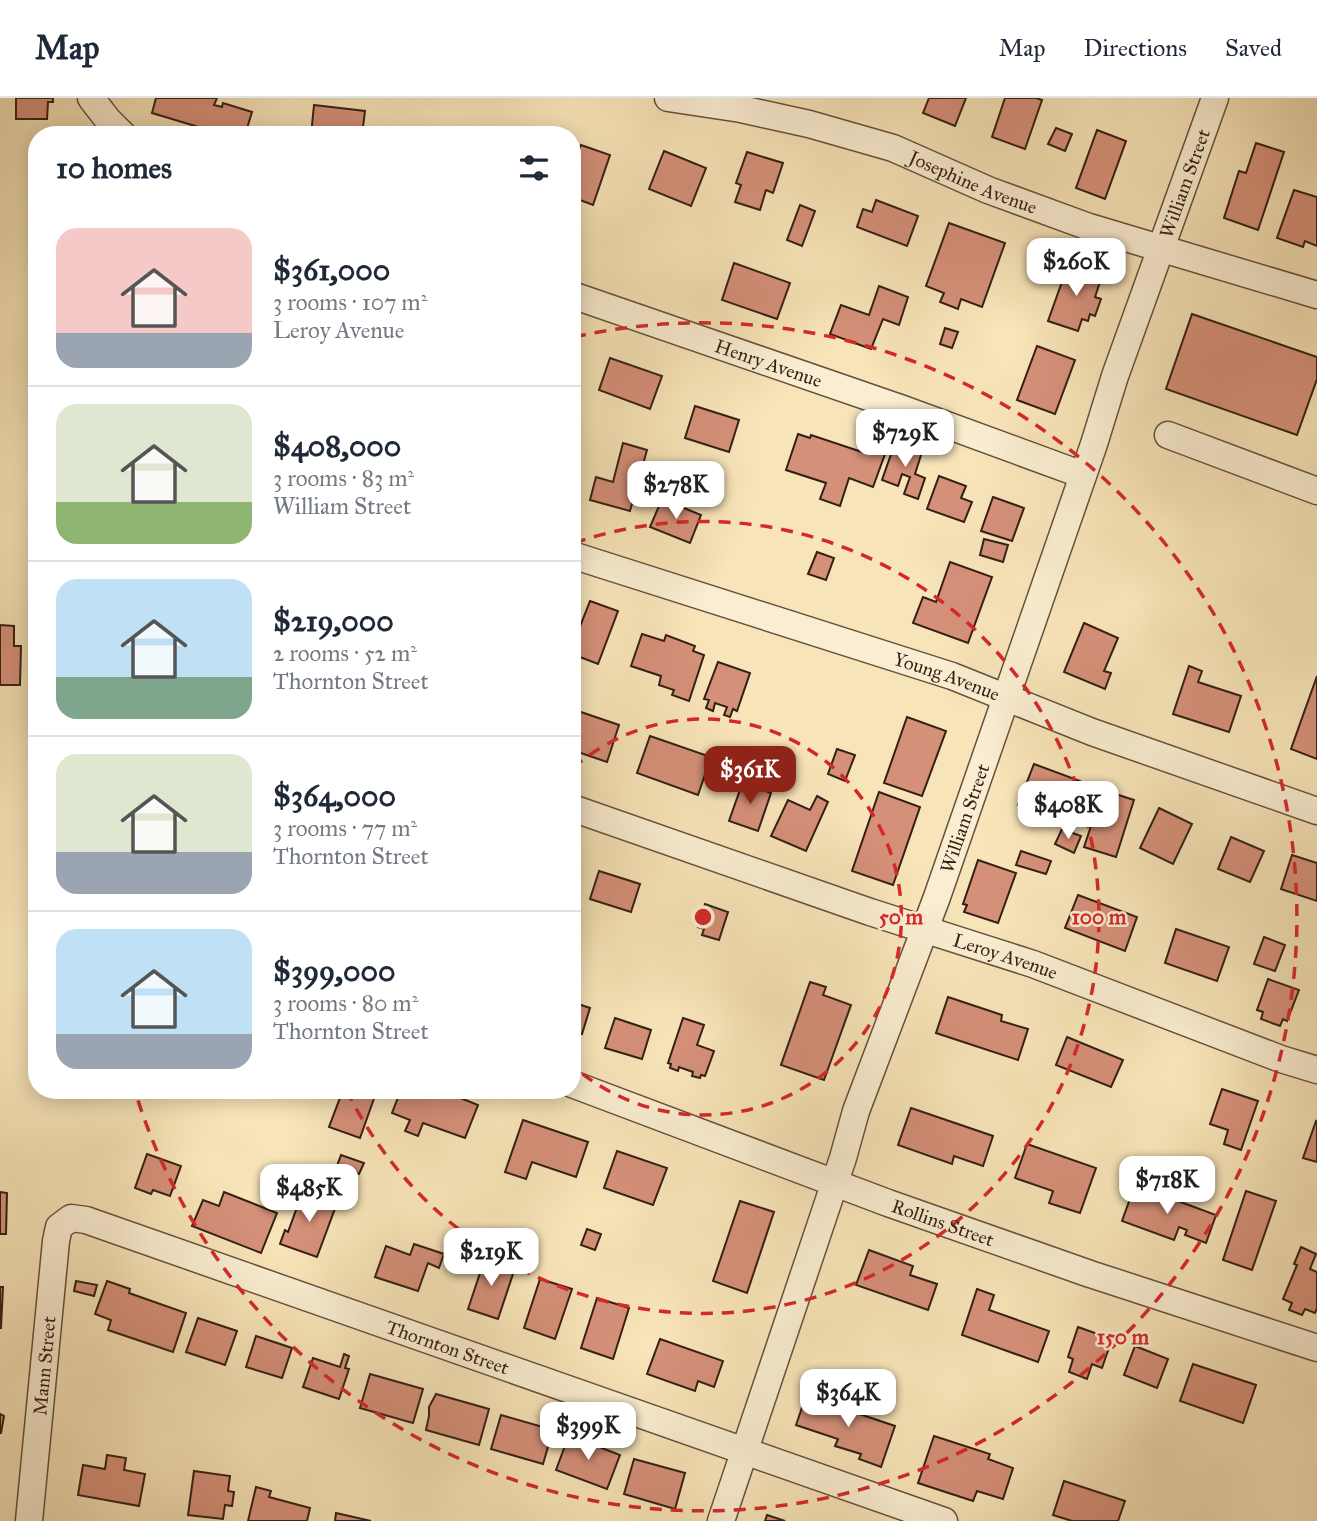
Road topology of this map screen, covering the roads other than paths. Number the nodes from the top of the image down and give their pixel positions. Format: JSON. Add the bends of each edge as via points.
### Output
{"nodes":[{"id":1,"x":667,"y":98,"type":"edge"},
{"id":2,"x":91,"y":99,"type":"edge"},
{"id":3,"x":760,"y":105,"type":"edge"},
{"id":4,"x":1211,"y":108,"type":"edge"},
{"id":5,"x":115,"y":126,"type":"edge"},
{"id":6,"x":1160,"y":249,"type":"junction"},
{"id":7,"x":1317,"y":295,"type":"edge"},
{"id":8,"x":581,"y":298,"type":"edge"},
{"id":9,"x":1168,"y":435,"type":"dead end"},
{"id":10,"x":1083,"y":475,"type":"junction"},
{"id":11,"x":1317,"y":491,"type":"edge"},
{"id":12,"x":581,"y":558,"type":"edge"},
{"id":13,"x":1005,"y":698,"type":"junction"},
{"id":14,"x":581,"y":811,"type":"edge"},
{"id":15,"x":1317,"y":811,"type":"edge"},
{"id":16,"x":924,"y":929,"type":"junction"},
{"id":17,"x":1317,"y":1070,"type":"edge"},
{"id":18,"x":581,"y":1087,"type":"edge"},
{"id":19,"x":834,"y":1183,"type":"junction"},
{"id":20,"x":71,"y":1218,"type":"joint"},
{"id":21,"x":1317,"y":1348,"type":"edge"},
{"id":22,"x":745,"y":1451,"type":"junction"},
{"id":23,"x":29,"y":1521,"type":"edge"},
{"id":24,"x":721,"y":1521,"type":"edge"},
{"id":25,"x":943,"y":1521,"type":"edge"}],
"edges":[{"from":1,"to":3,"type":"street","name":"Josephine Avenue"},
{"from":2,"to":5,"type":"street"},
{"from":3,"to":6,"type":"street","name":"Josephine Avenue","via":[[893,148],[988,190]]},
{"from":4,"to":6,"type":"street","name":"William Street"},
{"from":6,"to":7,"type":"street","name":"Josephine Avenue"},
{"from":6,"to":10,"type":"street","name":"William Street"},
{"from":8,"to":10,"type":"street","name":"Henry Avenue"},
{"from":9,"to":11,"type":"street"},
{"from":10,"to":13,"type":"street","name":"William Street"},
{"from":12,"to":13,"type":"street","name":"Young Avenue","via":[[952,676]]},
{"from":13,"to":15,"type":"street","name":"Young Avenue"},
{"from":13,"to":16,"type":"street","name":"William Street"},
{"from":14,"to":16,"type":"street","name":"Leroy Avenue"},
{"from":16,"to":17,"type":"street","name":"Leroy Avenue","via":[[1033,964]]},
{"from":16,"to":19,"type":"street","name":"William Street"},
{"from":18,"to":19,"type":"street","name":"Rollins Street"},
{"from":19,"to":21,"type":"street","name":"Rollins Street"},
{"from":19,"to":22,"type":"street","name":"William Street"},
{"from":20,"to":22,"type":"street","name":"Thornton Street"},
{"from":20,"to":23,"type":"street","name":"Mann Street","via":[[59,1227],[56,1241]]},
{"from":22,"to":24,"type":"street","name":"William Street"},
{"from":22,"to":25,"type":"street","name":"Thornton Street"}]}
